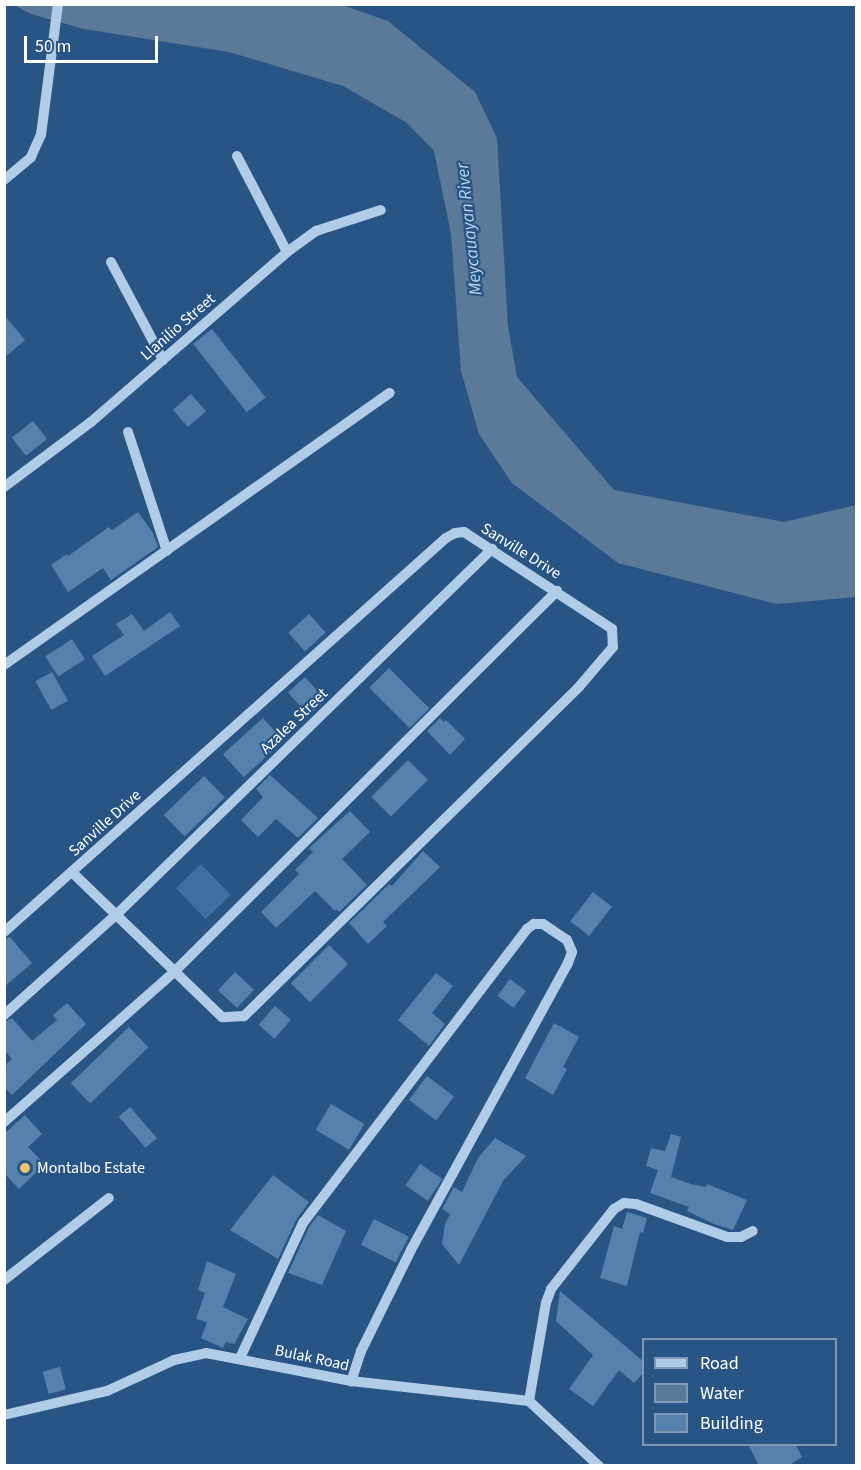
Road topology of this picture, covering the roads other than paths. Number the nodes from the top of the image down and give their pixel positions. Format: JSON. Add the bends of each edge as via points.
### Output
{"nodes":[{"id":1,"x":58,"y":9,"type":"edge"},
{"id":2,"x":237,"y":156,"type":"dead end"},
{"id":3,"x":4,"y":180,"type":"edge"},
{"id":4,"x":381,"y":210,"type":"dead end"},
{"id":5,"x":287,"y":252,"type":"junction"},
{"id":6,"x":111,"y":262,"type":"dead end"},
{"id":7,"x":163,"y":360,"type":"junction"},
{"id":8,"x":390,"y":393,"type":"dead end"},
{"id":9,"x":128,"y":432,"type":"dead end"},
{"id":10,"x":4,"y":487,"type":"edge"},
{"id":11,"x":492,"y":549,"type":"junction"},
{"id":12,"x":167,"y":551,"type":"junction"},
{"id":13,"x":557,"y":591,"type":"junction"},
{"id":14,"x":4,"y":665,"type":"edge"},
{"id":15,"x":72,"y":872,"type":"junction"},
{"id":16,"x":116,"y":915,"type":"junction"},
{"id":17,"x":4,"y":932,"type":"edge"},
{"id":18,"x":175,"y":971,"type":"junction"},
{"id":19,"x":4,"y":1015,"type":"edge"},
{"id":20,"x":4,"y":1122,"type":"edge"},
{"id":21,"x":109,"y":1198,"type":"dead end"},
{"id":22,"x":753,"y":1231,"type":"dead end"},
{"id":23,"x":4,"y":1280,"type":"edge"},
{"id":24,"x":240,"y":1358,"type":"junction"},
{"id":25,"x":351,"y":1381,"type":"junction"},
{"id":26,"x":529,"y":1401,"type":"junction"},
{"id":27,"x":5,"y":1412,"type":"edge"},
{"id":28,"x":599,"y":1466,"type":"edge"}],
"edges":[{"from":1,"to":3,"type":"street","via":[[41,135],[31,157]]},
{"from":2,"to":5,"type":"street"},
{"from":4,"to":5,"type":"street","name":"Llanilio Street","via":[[316,231]]},
{"from":5,"to":7,"type":"street","name":"Llanilio Street"},
{"from":6,"to":7,"type":"street"},
{"from":7,"to":10,"type":"street","name":"Llanilio Street","via":[[91,422]]},
{"from":8,"to":12,"type":"street"},
{"from":9,"to":12,"type":"street"},
{"from":11,"to":13,"type":"street","name":"Sanville Drive"},
{"from":11,"to":15,"type":"street","name":"Sanville Drive","via":[[464,532],[446,538]]},
{"from":11,"to":16,"type":"street","name":"Azalea Street"},
{"from":12,"to":14,"type":"street"},
{"from":13,"to":18,"type":"street"},
{"from":13,"to":18,"type":"street","name":"Sanville Drive","via":[[612,629],[613,647],[579,687],[244,1016],[222,1017]]},
{"from":15,"to":16,"type":"street"},
{"from":15,"to":17,"type":"street","name":"Sanville Drive"},
{"from":16,"to":18,"type":"street"},
{"from":16,"to":19,"type":"street","name":"Azalea Street"},
{"from":18,"to":20,"type":"street"},
{"from":21,"to":23,"type":"street"},
{"from":22,"to":26,"type":"street","via":[[741,1237],[727,1237],[636,1204],[624,1203],[614,1209],[551,1290]]},
{"from":24,"to":25,"type":"street","name":"Bulak Road"},
{"from":24,"to":25,"type":"street","via":[[303,1222],[527,928],[543,924],[567,940],[572,952],[568,963],[411,1250],[361,1351]]},
{"from":24,"to":27,"type":"street","name":"Bulak Road","via":[[206,1353],[174,1360],[107,1391]]},
{"from":25,"to":26,"type":"street","name":"Bulak Road"},
{"from":26,"to":28,"type":"street"}]}
